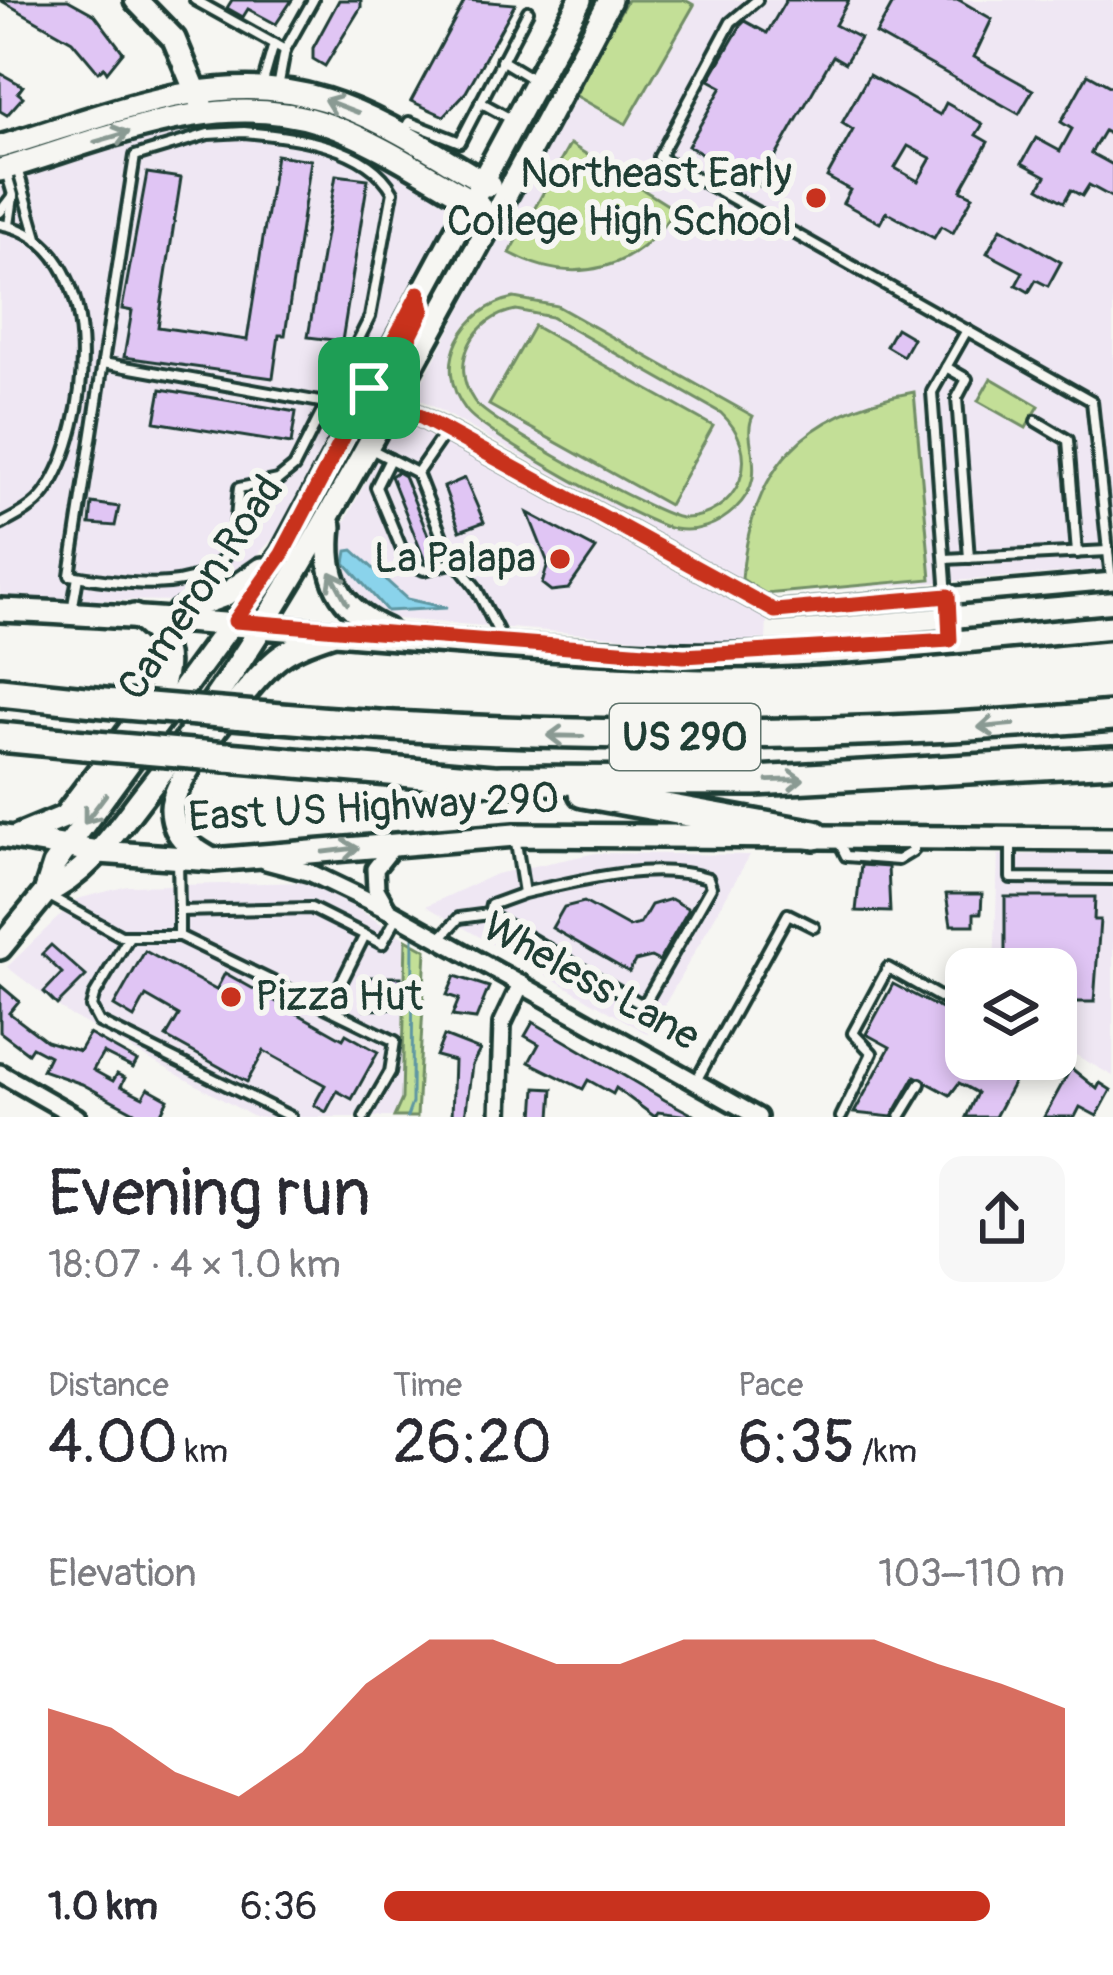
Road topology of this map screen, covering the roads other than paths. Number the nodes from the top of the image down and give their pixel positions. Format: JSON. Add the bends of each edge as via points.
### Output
{"nodes":[{"id":1,"x":136,"y":0,"type":"edge"},
{"id":2,"x":195,"y":0,"type":"edge"},
{"id":3,"x":313,"y":0,"type":"edge"},
{"id":4,"x":610,"y":0,"type":"edge"},
{"id":5,"x":757,"y":0,"type":"edge"},
{"id":6,"x":578,"y":1,"type":"edge"},
{"id":7,"x":528,"y":11,"type":"dead end"},
{"id":8,"x":274,"y":44,"type":"junction"},
{"id":9,"x":285,"y":50,"type":"junction"},
{"id":10,"x":501,"y":60,"type":"junction"},
{"id":11,"x":536,"y":81,"type":"junction"},
{"id":12,"x":269,"y":89,"type":"junction"},
{"id":13,"x":559,"y":95,"type":"junction"},
{"id":14,"x":480,"y":102,"type":"junction"},
{"id":15,"x":203,"y":112,"type":"junction"},
{"id":16,"x":514,"y":121,"type":"junction"},
{"id":17,"x":402,"y":136,"type":"junction"},
{"id":18,"x":4,"y":156,"type":"edge"},
{"id":19,"x":476,"y":191,"type":"junction"},
{"id":20,"x":13,"y":195,"type":"junction"},
{"id":21,"x":500,"y":204,"type":"junction"},
{"id":22,"x":0,"y":212,"type":"edge"},
{"id":23,"x":4,"y":225,"type":"edge"},
{"id":24,"x":38,"y":242,"type":"junction"},
{"id":25,"x":419,"y":293,"type":"junction"},
{"id":26,"x":967,"y":330,"type":"junction"},
{"id":27,"x":103,"y":363,"type":"junction"},
{"id":28,"x":347,"y":363,"type":"junction"},
{"id":29,"x":946,"y":367,"type":"junction"},
{"id":30,"x":336,"y":384,"type":"junction"},
{"id":31,"x":366,"y":386,"type":"junction"},
{"id":32,"x":392,"y":401,"type":"junction"},
{"id":33,"x":326,"y":403,"type":"junction"},
{"id":34,"x":1036,"y":421,"type":"dead end"},
{"id":35,"x":447,"y":429,"type":"junction"},
{"id":36,"x":368,"y":448,"type":"junction"},
{"id":37,"x":391,"y":459,"type":"junction"},
{"id":38,"x":418,"y":473,"type":"junction"},
{"id":39,"x":332,"y":514,"type":"junction"},
{"id":40,"x":0,"y":525,"type":"edge"},
{"id":41,"x":1108,"y":551,"type":"junction"},
{"id":42,"x":1077,"y":553,"type":"junction"},
{"id":43,"x":282,"y":554,"type":"junction"},
{"id":44,"x":970,"y":558,"type":"junction"},
{"id":45,"x":945,"y":560,"type":"junction"},
{"id":46,"x":455,"y":562,"type":"junction"},
{"id":47,"x":78,"y":577,"type":"junction"},
{"id":48,"x":1112,"y":582,"type":"edge"},
{"id":49,"x":948,"y":596,"type":"junction"},
{"id":50,"x":0,"y":610,"type":"edge"},
{"id":51,"x":72,"y":613,"type":"junction"},
{"id":52,"x":132,"y":615,"type":"junction"},
{"id":53,"x":164,"y":616,"type":"junction"},
{"id":54,"x":235,"y":621,"type":"junction"},
{"id":55,"x":266,"y":623,"type":"junction"},
{"id":56,"x":1113,"y":627,"type":"edge"},
{"id":57,"x":343,"y":630,"type":"junction"},
{"id":58,"x":397,"y":635,"type":"junction"},
{"id":59,"x":950,"y":640,"type":"junction"},
{"id":60,"x":505,"y":644,"type":"junction"},
{"id":61,"x":0,"y":687,"type":"edge"},
{"id":62,"x":1113,"y":716,"type":"edge"},
{"id":63,"x":0,"y":736,"type":"edge"},
{"id":64,"x":1113,"y":761,"type":"edge"},
{"id":65,"x":501,"y":780,"type":"junction"},
{"id":66,"x":514,"y":835,"type":"junction"},
{"id":67,"x":826,"y":835,"type":"junction"},
{"id":68,"x":6,"y":836,"type":"edge"},
{"id":69,"x":1011,"y":836,"type":"junction"},
{"id":70,"x":1113,"y":838,"type":"edge"},
{"id":71,"x":395,"y":844,"type":"junction"},
{"id":72,"x":67,"y":847,"type":"junction"},
{"id":73,"x":99,"y":851,"type":"junction"},
{"id":74,"x":149,"y":857,"type":"junction"},
{"id":75,"x":178,"y":858,"type":"junction"},
{"id":76,"x":258,"y":859,"type":"junction"},
{"id":77,"x":213,"y":860,"type":"junction"},
{"id":78,"x":1113,"y":878,"type":"edge"},
{"id":79,"x":68,"y":883,"type":"junction"},
{"id":80,"x":45,"y":893,"type":"junction"},
{"id":81,"x":524,"y":893,"type":"junction"},
{"id":82,"x":179,"y":910,"type":"junction"},
{"id":83,"x":393,"y":912,"type":"junction"},
{"id":84,"x":489,"y":914,"type":"junction"},
{"id":85,"x":814,"y":927,"type":"dead end"},
{"id":86,"x":365,"y":935,"type":"junction"},
{"id":87,"x":130,"y":936,"type":"junction"},
{"id":88,"x":179,"y":936,"type":"junction"},
{"id":89,"x":440,"y":939,"type":"junction"},
{"id":90,"x":0,"y":948,"type":"edge"},
{"id":91,"x":521,"y":984,"type":"junction"},
{"id":92,"x":945,"y":1000,"type":"edge"},
{"id":93,"x":329,"y":1007,"type":"junction"},
{"id":94,"x":0,"y":1073,"type":"edge"},
{"id":95,"x":695,"y":1082,"type":"junction"},
{"id":96,"x":920,"y":1084,"type":"dead end"},
{"id":97,"x":77,"y":1117,"type":"edge"},
{"id":98,"x":291,"y":1117,"type":"edge"},
{"id":99,"x":364,"y":1117,"type":"edge"},
{"id":100,"x":499,"y":1117,"type":"edge"},
{"id":101,"x":758,"y":1117,"type":"edge"},
{"id":102,"x":841,"y":1117,"type":"edge"},
{"id":103,"x":900,"y":1117,"type":"edge"}],
"edges":[{"from":1,"to":15,"type":"main road","via":[[174,39]]},
{"from":2,"to":8,"type":"lane"},
{"from":3,"to":9,"type":"lane"},
{"from":4,"to":13,"type":"main road","name":"Cameron Road"},
{"from":5,"to":26,"type":"lane","via":[[731,22],[659,157]]},
{"from":6,"to":11,"type":"main road","name":"Cameron Road"},
{"from":6,"to":13,"type":"main road","via":[[584,18],[555,74]]},
{"from":7,"to":10,"type":"lane"},
{"from":8,"to":9,"type":"lane"},
{"from":8,"to":12,"type":"lane"},
{"from":9,"to":12,"type":"lane"},
{"from":10,"to":11,"type":"lane"},
{"from":10,"to":14,"type":"lane"},
{"from":11,"to":16,"type":"main road","name":"Cameron Road"},
{"from":12,"to":15,"type":"main road"},
{"from":17,"to":12,"type":"main road","one_way":true,"via":[[348,108]]},
{"from":13,"to":21,"type":"main road","name":"Cameron Road"},
{"from":14,"to":16,"type":"lane"},
{"from":14,"to":17,"type":"lane","via":[[460,142],[420,123],[409,122]]},
{"from":15,"to":18,"type":"main road"},
{"from":15,"to":19,"type":"main road","via":[[274,111],[327,124]]},
{"from":15,"to":27,"type":"lane","via":[[135,156]]},
{"from":15,"to":28,"type":"lane","via":[[351,156],[393,191],[378,289]]},
{"from":16,"to":19,"type":"main road","name":"Cameron Road"},
{"from":17,"to":19,"type":"main road"},
{"from":18,"to":20,"type":"lane"},
{"from":18,"to":24,"type":"lane"},
{"from":19,"to":21,"type":"main road"},
{"from":19,"to":25,"type":"main road","name":"Cameron Road"},
{"from":20,"to":22,"type":"lane"},
{"from":20,"to":23,"type":"lane"},
{"from":21,"to":32,"type":"main road","name":"Cameron Road"},
{"from":23,"to":24,"type":"lane"},
{"from":24,"to":40,"type":"lane","via":[[70,277],[79,306],[78,387],[44,494]]},
{"from":25,"to":31,"type":"main road","name":"Cameron Road"},
{"from":25,"to":32,"type":"main road","via":[[423,310],[384,388]]},
{"from":26,"to":29,"type":"lane"},
{"from":26,"to":41,"type":"lane","via":[[1093,401]]},
{"from":27,"to":33,"type":"lane"},
{"from":27,"to":47,"type":"lane","via":[[70,575]]},
{"from":28,"to":30,"type":"lane"},
{"from":28,"to":31,"type":"lane"},
{"from":29,"to":44,"type":"lane","via":[[967,379],[957,398]]},
{"from":29,"to":45,"type":"lane","via":[[932,392]]},
{"from":30,"to":31,"type":"lane"},
{"from":30,"to":33,"type":"lane"},
{"from":31,"to":43,"type":"main road","name":"Cameron Road"},
{"from":32,"to":35,"type":"street"},
{"from":32,"to":36,"type":"main road","name":"Cameron Road"},
{"from":33,"to":47,"type":"lane","via":[[295,467],[278,480],[239,488],[230,549],[219,565],[167,582]]},
{"from":34,"to":42,"type":"lane","via":[[1068,440]]},
{"from":35,"to":38,"type":"lane"},
{"from":35,"to":49,"type":"street","via":[[775,611]]},
{"from":36,"to":37,"type":"lane"},
{"from":36,"to":39,"type":"main road","name":"Cameron Road"},
{"from":37,"to":38,"type":"lane"},
{"from":37,"to":46,"type":"lane","via":[[376,487],[407,562],[424,570]]},
{"from":38,"to":46,"type":"lane"},
{"from":39,"to":55,"type":"main road","name":"Cameron Road"},
{"from":58,"to":39,"type":"main road","one_way":true,"via":[[339,597],[328,562]]},
{"from":41,"to":42,"type":"lane"},
{"from":41,"to":48,"type":"lane"},
{"from":42,"to":44,"type":"lane"},
{"from":43,"to":53,"type":"main road","via":[[223,596]]},
{"from":43,"to":54,"type":"main road","name":"Cameron Road"},
{"from":44,"to":45,"type":"lane"},
{"from":45,"to":49,"type":"lane"},
{"from":46,"to":60,"type":"lane"},
{"from":47,"to":51,"type":"lane"},
{"from":48,"to":49,"type":"street"},
{"from":49,"to":59,"type":"lane"},
{"from":50,"to":51,"type":"main road"},
{"from":51,"to":52,"type":"main road"},
{"from":52,"to":53,"type":"main road"},
{"from":52,"to":68,"type":"main road","via":[[163,643],[160,690],[64,817]]},
{"from":53,"to":54,"type":"main road"},
{"from":54,"to":55,"type":"main road"},
{"from":54,"to":72,"type":"main road","name":"Cameron Road","one_way":true},
{"from":55,"to":57,"type":"main road"},
{"from":55,"to":73,"type":"main road","name":"Cameron Road"},
{"from":56,"to":59,"type":"main road"},
{"from":57,"to":58,"type":"main road"},
{"from":57,"to":77,"type":"main road","via":[[270,665],[175,791],[172,816],[182,840]]},
{"from":58,"to":60,"type":"main road"},
{"from":59,"to":60,"type":"main road","via":[[742,656]]},
{"from":62,"to":61,"type":"highway","number":"US 290","one_way":true,"bridge":true,"via":[[876,733],[479,733],[114,704]]},
{"from":63,"to":65,"type":"highway","number":"US 290","bridge":true},
{"from":65,"to":64,"type":"highway","number":"US 290","one_way":true,"via":[[776,780]]},
{"from":65,"to":67,"type":"highway"},
{"from":66,"to":67,"type":"main road","name":"East US Highway 290"},
{"from":66,"to":71,"type":"main road","name":"East US Highway 290"},
{"from":66,"to":81,"type":"lane"},
{"from":67,"to":69,"type":"main road","name":"East US Highway 290"},
{"from":68,"to":72,"type":"main road","name":"East US Highway 290"},
{"from":69,"to":70,"type":"main road","name":"East US Highway 290"},
{"from":69,"to":78,"type":"lane","via":[[1011,878]]},
{"from":76,"to":71,"type":"main road","name":"East US Highway 290","one_way":true},
{"from":71,"to":83,"type":"street","via":[[375,869],[376,889]]},
{"from":72,"to":73,"type":"main road","name":"East US Highway 290"},
{"from":72,"to":80,"type":"main road","name":"Cameron Road"},
{"from":73,"to":74,"type":"main road","name":"East US Highway 290"},
{"from":73,"to":79,"type":"main road","name":"Cameron Road"},
{"from":74,"to":75,"type":"main road","name":"East US Highway 290"},
{"from":74,"to":79,"type":"main road"},
{"from":75,"to":77,"type":"main road","name":"East US Highway 290"},
{"from":75,"to":82,"type":"lane"},
{"from":76,"to":77,"type":"main road","name":"East US Highway 290"},
{"from":76,"to":83,"type":"street","name":"Wheless Lane","via":[[311,873]]},
{"from":79,"to":80,"type":"main road","name":"Cameron Road"},
{"from":80,"to":87,"type":"lane"},
{"from":80,"to":90,"type":"main road","name":"Cameron Road"},
{"from":81,"to":84,"type":"lane","via":[[491,904]]},
{"from":81,"to":84,"type":"lane","via":[[601,876],[689,872],[712,887],[639,1003]]},
{"from":82,"to":86,"type":"lane","via":[[311,908]]},
{"from":82,"to":88,"type":"lane"},
{"from":83,"to":86,"type":"lane","via":[[382,944]]},
{"from":83,"to":89,"type":"street","name":"Wheless Lane"},
{"from":84,"to":89,"type":"lane","via":[[459,918]]},
{"from":85,"to":95,"type":"lane","via":[[788,914]]},
{"from":86,"to":93,"type":"lane"},
{"from":87,"to":88,"type":"lane"},
{"from":87,"to":98,"type":"lane","via":[[94,996],[99,1022]]},
{"from":88,"to":93,"type":"lane"},
{"from":89,"to":91,"type":"street","name":"Wheless Lane"},
{"from":91,"to":95,"type":"street","name":"Wheless Lane"},
{"from":91,"to":100,"type":"street","via":[[502,1024]]},
{"from":92,"to":102,"type":"lane","via":[[888,968],[853,1033],[872,1053]]},
{"from":93,"to":99,"type":"lane","via":[[398,1047]]},
{"from":94,"to":97,"type":"street"},
{"from":95,"to":101,"type":"street","name":"Wheless Lane"},
{"from":96,"to":103,"type":"lane"}]}
